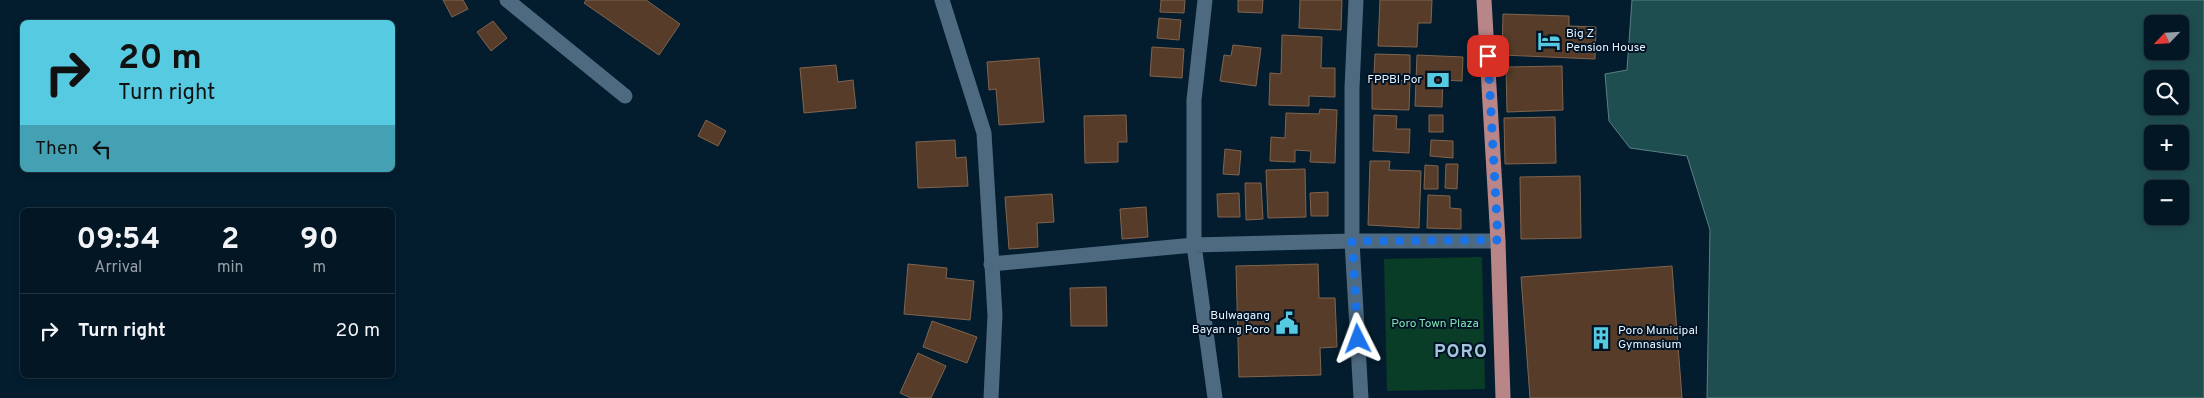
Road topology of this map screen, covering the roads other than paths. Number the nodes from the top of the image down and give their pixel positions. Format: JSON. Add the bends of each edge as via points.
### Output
{"nodes":[{"id":1,"x":507,"y":0,"type":"edge"},
{"id":2,"x":942,"y":0,"type":"edge"},
{"id":3,"x":1205,"y":0,"type":"edge"},
{"id":4,"x":1356,"y":0,"type":"edge"},
{"id":5,"x":1484,"y":0,"type":"edge"},
{"id":6,"x":625,"y":96,"type":"dead end"},
{"id":7,"x":1498,"y":240,"type":"junction"},
{"id":8,"x":1352,"y":241,"type":"junction"},
{"id":9,"x":1194,"y":245,"type":"junction"},
{"id":10,"x":991,"y":264,"type":"junction"},
{"id":11,"x":991,"y":398,"type":"edge"},
{"id":12,"x":1215,"y":398,"type":"edge"},
{"id":13,"x":1361,"y":398,"type":"edge"},
{"id":14,"x":1503,"y":398,"type":"edge"}],
"edges":[{"from":1,"to":6,"type":"street"},
{"from":2,"to":10,"type":"street","via":[[984,134]]},
{"from":3,"to":9,"type":"street","via":[[1194,100]]},
{"from":4,"to":8,"type":"street","via":[[1352,88]]},
{"from":5,"to":7,"type":"main road"},
{"from":7,"to":8,"type":"street"},
{"from":7,"to":14,"type":"main road"},
{"from":8,"to":9,"type":"street"},
{"from":8,"to":13,"type":"street"},
{"from":9,"to":10,"type":"street"},
{"from":9,"to":12,"type":"street"},
{"from":10,"to":11,"type":"street","via":[[994,315]]}]}
